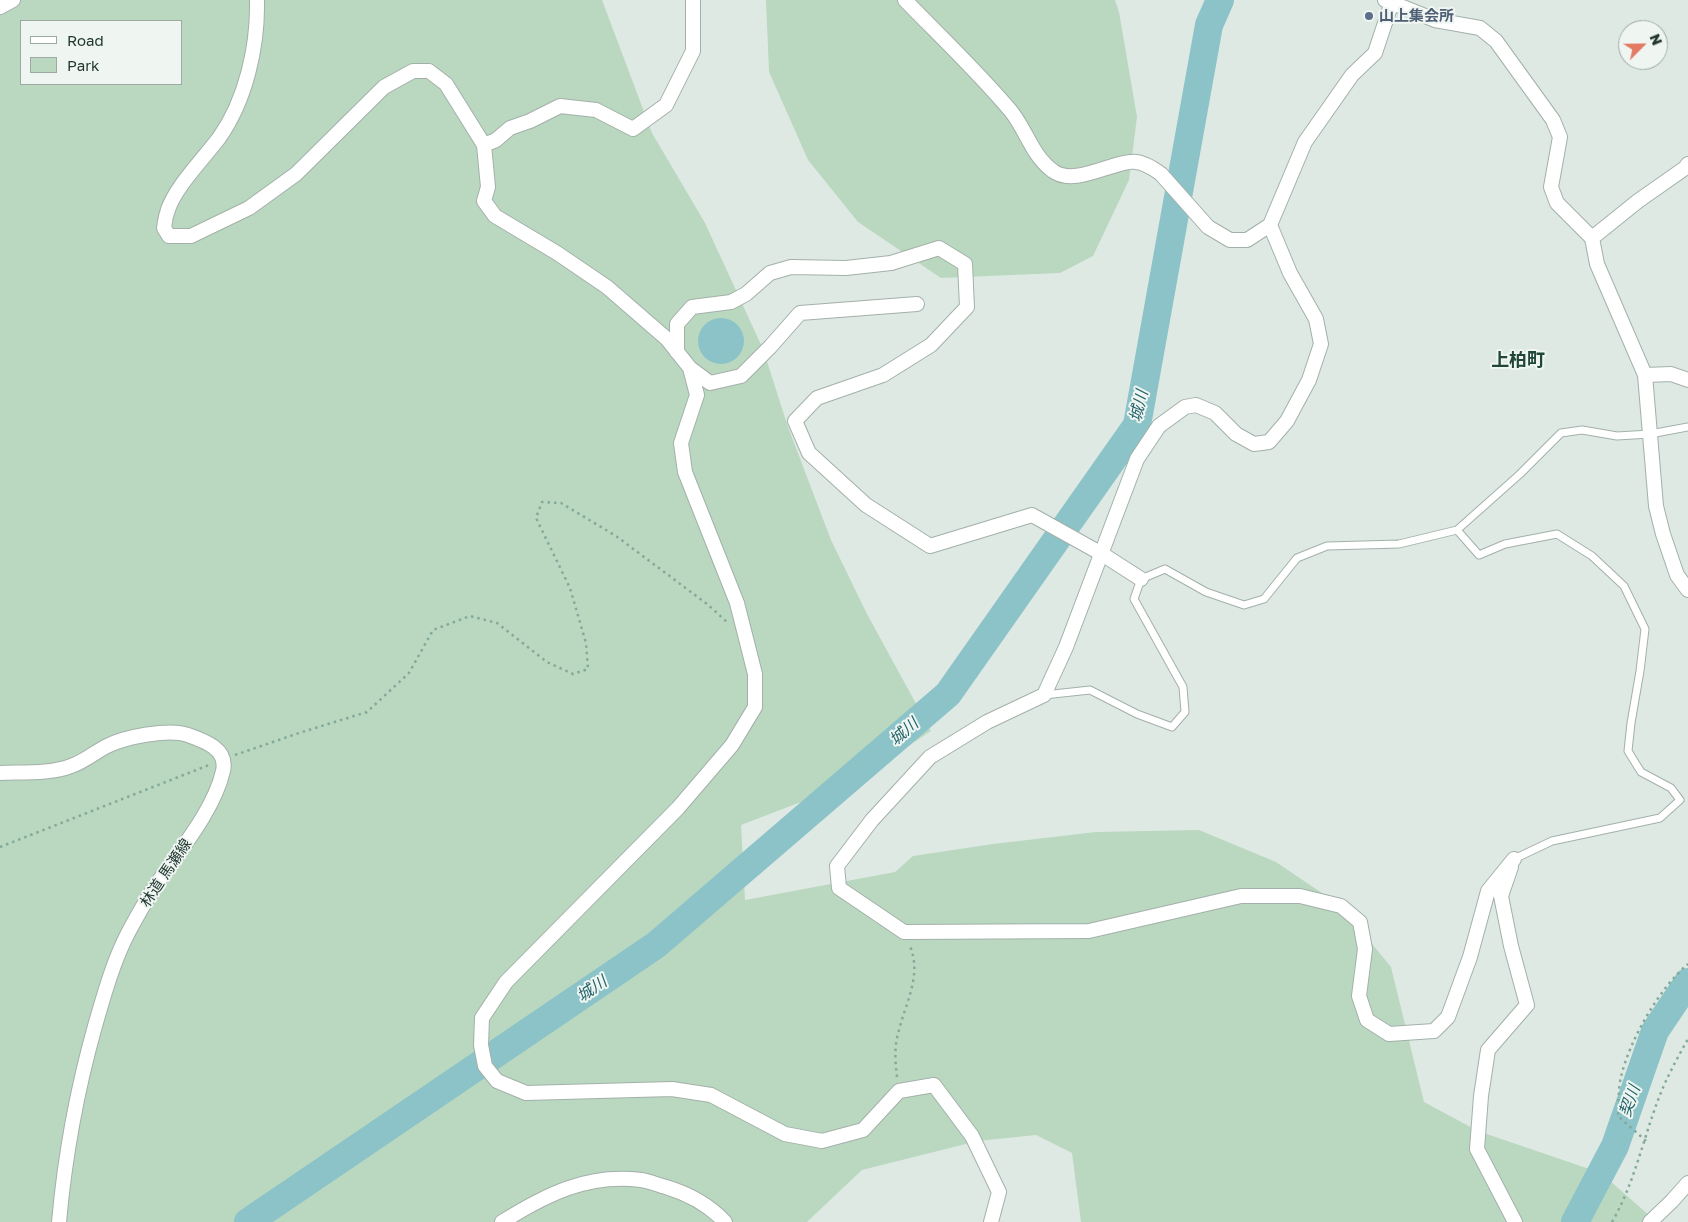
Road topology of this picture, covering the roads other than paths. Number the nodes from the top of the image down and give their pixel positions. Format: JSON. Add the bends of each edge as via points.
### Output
{"nodes":[{"id":1,"x":13,"y":0,"type":"edge"},
{"id":2,"x":256,"y":0,"type":"edge"},
{"id":3,"x":693,"y":0,"type":"edge"},
{"id":4,"x":905,"y":0,"type":"edge"},
{"id":5,"x":1388,"y":1,"type":"edge"},
{"id":6,"x":0,"y":7,"type":"edge"},
{"id":7,"x":484,"y":145,"type":"junction"},
{"id":8,"x":1688,"y":164,"type":"edge"},
{"id":9,"x":1270,"y":225,"type":"junction"},
{"id":10,"x":1592,"y":238,"type":"junction"},
{"id":11,"x":917,"y":304,"type":"dead end"},
{"id":12,"x":677,"y":352,"type":"junction"},
{"id":13,"x":690,"y":368,"type":"junction"},
{"id":14,"x":1645,"y":375,"type":"junction"},
{"id":15,"x":1688,"y":380,"type":"edge"},
{"id":16,"x":1688,"y":427,"type":"edge"},
{"id":17,"x":1650,"y":434,"type":"junction"},
{"id":18,"x":1457,"y":530,"type":"junction"},
{"id":19,"x":1102,"y":554,"type":"junction"},
{"id":20,"x":1141,"y":579,"type":"junction"},
{"id":21,"x":1688,"y":590,"type":"edge"},
{"id":22,"x":1044,"y":695,"type":"junction"},
{"id":23,"x":0,"y":773,"type":"edge"},
{"id":24,"x":1514,"y":859,"type":"junction"},
{"id":25,"x":1688,"y":1183,"type":"edge"},
{"id":26,"x":59,"y":1222,"type":"edge"},
{"id":27,"x":502,"y":1222,"type":"edge"},
{"id":28,"x":724,"y":1222,"type":"edge"},
{"id":29,"x":991,"y":1222,"type":"edge"},
{"id":30,"x":1515,"y":1222,"type":"edge"},
{"id":31,"x":1650,"y":1222,"type":"edge"}],
"edges":[{"from":1,"to":6,"type":"street"},
{"from":2,"to":7,"type":"street","via":[[257,18],[250,64],[237,106],[220,136],[180,187],[167,212],[164,228],[169,236],[191,236],[249,208],[296,174],[384,87],[413,70],[429,71],[446,84]]},
{"from":3,"to":7,"type":"street","via":[[693,51],[666,104],[633,129],[596,110],[560,106],[510,128]]},
{"from":4,"to":9,"type":"street","via":[[1012,112],[1035,152],[1054,172],[1072,177],[1131,161],[1152,167],[1161,174],[1208,227],[1230,240],[1247,240]]},
{"from":5,"to":9,"type":"street","via":[[1374,53],[1352,75],[1305,142]]},
{"from":5,"to":10,"type":"street","via":[[1435,20],[1480,28],[1496,42],[1553,120],[1560,137],[1551,187],[1557,203]]},
{"from":7,"to":12,"type":"street","via":[[488,187],[484,201],[495,216],[607,286],[667,339]]},
{"from":8,"to":10,"type":"street"},
{"from":9,"to":19,"type":"street","via":[[1290,273],[1316,319],[1321,344],[1309,380],[1287,421],[1269,442],[1254,444],[1236,434],[1215,413],[1196,405],[1185,407],[1159,426],[1137,459]]},
{"from":10,"to":14,"type":"street","via":[[1596,264]]},
{"from":11,"to":13,"type":"street","via":[[800,312],[741,376],[710,383]]},
{"from":12,"to":13,"type":"street"},
{"from":12,"to":19,"type":"street","via":[[677,324],[692,306],[731,302],[746,294],[770,273],[791,267],[846,268],[891,263],[938,248],[965,264],[968,307],[931,344],[883,375],[817,398],[796,421],[809,453],[866,506],[930,546],[1032,515]]},
{"from":13,"to":29,"type":"street","via":[[697,395],[681,443],[685,472],[737,603],[755,674],[755,706],[732,745],[678,808],[506,982],[482,1018],[481,1045],[485,1066],[497,1081],[526,1093],[672,1089],[711,1095],[785,1134],[822,1141],[863,1130],[899,1091],[934,1086],[972,1136],[999,1192]]},
{"from":14,"to":15,"type":"street","via":[[1671,374]]},
{"from":14,"to":17,"type":"street"},
{"from":16,"to":17,"type":"lane"},
{"from":17,"to":18,"type":"lane","via":[[1617,436],[1582,430],[1561,433]]},
{"from":17,"to":21,"type":"street","via":[[1658,515],[1677,575]]},
{"from":18,"to":20,"type":"lane","via":[[1399,544],[1327,546],[1297,558],[1264,599],[1244,605],[1206,592],[1165,569]]},
{"from":18,"to":24,"type":"lane","via":[[1479,554],[1505,544],[1556,534],[1592,556],[1624,586],[1645,630],[1628,751],[1641,772],[1670,788],[1680,800],[1660,818],[1552,841]]},
{"from":19,"to":20,"type":"street"},
{"from":19,"to":22,"type":"street"},
{"from":20,"to":22,"type":"lane","via":[[1134,599],[1183,687],[1185,712],[1172,726],[1137,714],[1090,690]]},
{"from":22,"to":24,"type":"street","via":[[987,722],[930,757],[872,820],[837,866],[839,888],[904,932],[1089,930],[1241,896],[1300,896],[1341,906],[1360,922],[1365,949],[1359,996],[1367,1020],[1389,1034],[1434,1031],[1448,1017],[1470,957],[1488,890]]},
{"from":23,"to":26,"type":"street","name":"林道 馬瀬線","via":[[43,772],[71,767],[109,745],[152,733],[186,734],[216,748],[224,760],[216,792],[127,935],[105,990],[81,1076]]},
{"from":24,"to":30,"type":"street","via":[[1501,896],[1510,946],[1527,1005],[1488,1050],[1477,1149]]},
{"from":25,"to":31,"type":"street"},
{"from":27,"to":28,"type":"street","via":[[532,1203],[600,1178],[642,1180],[680,1192],[712,1209]]}]}
